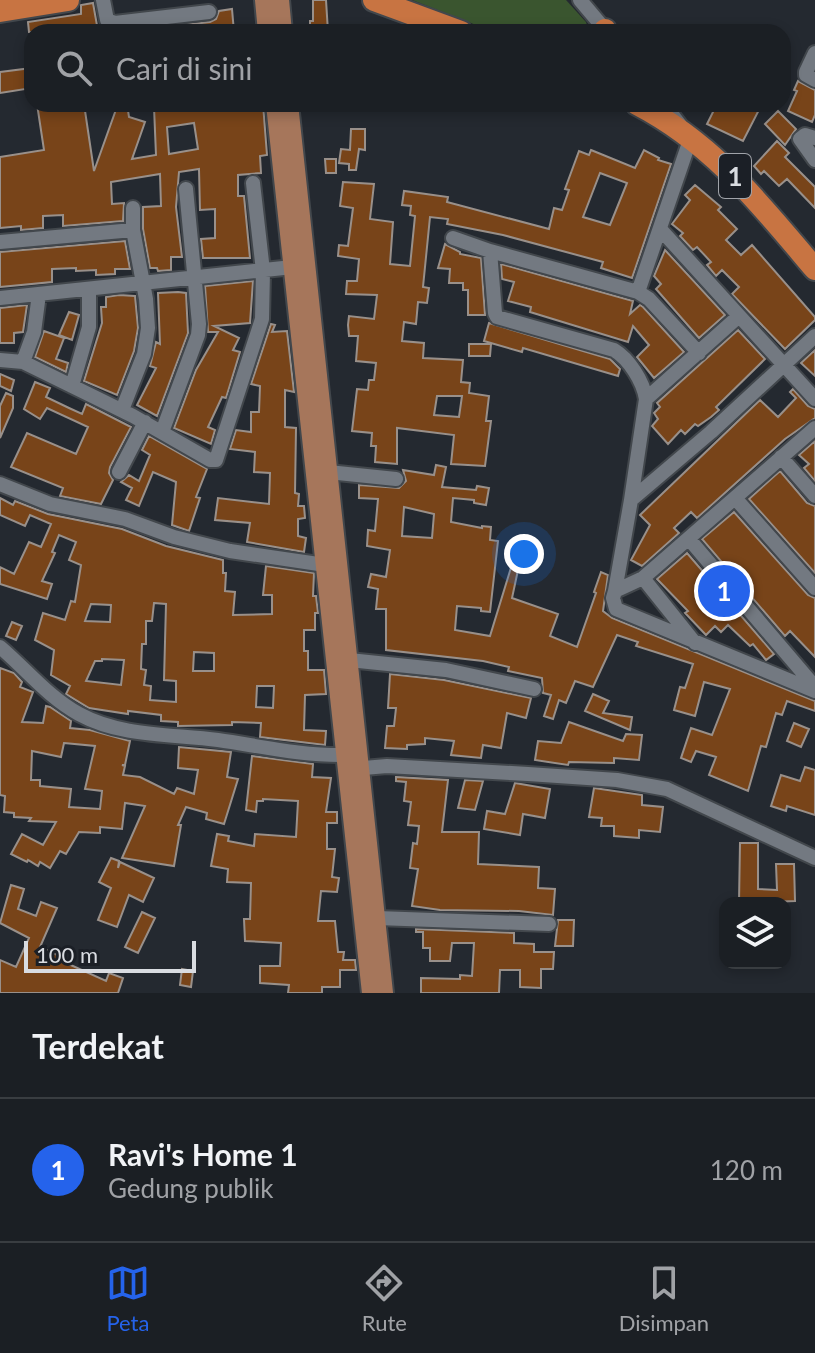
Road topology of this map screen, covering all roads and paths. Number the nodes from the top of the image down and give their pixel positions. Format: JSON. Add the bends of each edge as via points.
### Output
{"nodes":[{"id":1,"x":68,"y":0,"type":"edge"},
{"id":2,"x":103,"y":0,"type":"edge"},
{"id":3,"x":264,"y":0,"type":"edge"},
{"id":4,"x":280,"y":0,"type":"edge"},
{"id":5,"x":374,"y":0,"type":"edge"},
{"id":6,"x":580,"y":0,"type":"edge"},
{"id":7,"x":0,"y":11,"type":"edge"},
{"id":8,"x":209,"y":12,"type":"dead end"},
{"id":9,"x":266,"y":24,"type":"edge"},
{"id":10,"x":282,"y":24,"type":"edge"},
{"id":11,"x":439,"y":24,"type":"edge"},
{"id":12,"x":600,"y":24,"type":"edge"},
{"id":13,"x":815,"y":53,"type":"edge"},
{"id":14,"x":815,"y":80,"type":"edge"},
{"id":15,"x":275,"y":112,"type":"edge"},
{"id":16,"x":289,"y":112,"type":"edge"},
{"id":17,"x":650,"y":112,"type":"edge"},
{"id":18,"x":670,"y":112,"type":"edge"},
{"id":19,"x":690,"y":136,"type":"junction"},
{"id":20,"x":815,"y":138,"type":"edge"},
{"id":21,"x":815,"y":160,"type":"edge"},
{"id":22,"x":253,"y":183,"type":"dead end"},
{"id":23,"x":186,"y":189,"type":"dead end"},
{"id":24,"x":133,"y":208,"type":"dead end"},
{"id":25,"x":133,"y":230,"type":"junction"},
{"id":26,"x":661,"y":230,"type":"junction"},
{"id":27,"x":453,"y":238,"type":"dead end"},
{"id":28,"x":0,"y":242,"type":"edge"},
{"id":29,"x":490,"y":251,"type":"junction"},
{"id":30,"x":283,"y":269,"type":"junction"},
{"id":31,"x":815,"y":269,"type":"edge"},
{"id":32,"x":196,"y":277,"type":"junction"},
{"id":33,"x":141,"y":284,"type":"junction"},
{"id":34,"x":89,"y":290,"type":"junction"},
{"id":35,"x":638,"y":292,"type":"junction"},
{"id":36,"x":39,"y":294,"type":"junction"},
{"id":37,"x":0,"y":298,"type":"edge"},
{"id":38,"x":739,"y":316,"type":"junction"},
{"id":39,"x":815,"y":336,"type":"edge"},
{"id":40,"x":699,"y":353,"type":"junction"},
{"id":41,"x":0,"y":360,"type":"edge"},
{"id":42,"x":23,"y":362,"type":"junction"},
{"id":43,"x":783,"y":366,"type":"junction"},
{"id":44,"x":72,"y":386,"type":"junction"},
{"id":45,"x":646,"y":399,"type":"junction"},
{"id":46,"x":815,"y":399,"type":"edge"},
{"id":47,"x":122,"y":410,"type":"junction"},
{"id":48,"x":145,"y":422,"type":"junction"},
{"id":49,"x":815,"y":428,"type":"edge"},
{"id":50,"x":162,"y":432,"type":"junction"},
{"id":51,"x":781,"y":457,"type":"junction"},
{"id":52,"x":119,"y":472,"type":"dead end"},
{"id":53,"x":328,"y":472,"type":"junction"},
{"id":54,"x":396,"y":479,"type":"dead end"},
{"id":55,"x":0,"y":484,"type":"edge"},
{"id":56,"x":815,"y":496,"type":"edge"},
{"id":57,"x":735,"y":498,"type":"junction"},
{"id":58,"x":631,"y":500,"type":"junction"},
{"id":59,"x":689,"y":539,"type":"junction"},
{"id":60,"x":332,"y":566,"type":"junction"},
{"id":61,"x":643,"y":578,"type":"junction"},
{"id":62,"x":815,"y":588,"type":"edge"},
{"id":63,"x":615,"y":591,"type":"junction"},
{"id":64,"x":695,"y":643,"type":"junction"},
{"id":65,"x":0,"y":647,"type":"edge"},
{"id":66,"x":349,"y":660,"type":"junction"},
{"id":67,"x":534,"y":689,"type":"dead end"},
{"id":68,"x":815,"y":689,"type":"edge"},
{"id":69,"x":356,"y":765,"type":"junction"},
{"id":70,"x":815,"y":858,"type":"edge"},
{"id":71,"x":377,"y":918,"type":"junction"},
{"id":72,"x":549,"y":924,"type":"dead end"},
{"id":73,"x":371,"y":993,"type":"edge"},
{"id":74,"x":384,"y":993,"type":"edge"}],
"edges":[{"from":1,"to":7,"type":"highway"},
{"from":2,"to":8,"type":"street","via":[[107,20],[115,23]]},
{"from":3,"to":9,"type":"main road"},
{"from":4,"to":10,"type":"main road"},
{"from":5,"to":11,"type":"highway"},
{"from":6,"to":12,"type":"street"},
{"from":13,"to":14,"type":"street","via":[[806,72]]},
{"from":15,"to":30,"type":"main road"},
{"from":16,"to":30,"type":"main road"},
{"from":17,"to":19,"type":"highway","number":"1"},
{"from":18,"to":19,"type":"street"},
{"from":19,"to":26,"type":"street"},
{"from":19,"to":31,"type":"highway","number":"1","via":[[747,188]]},
{"from":20,"to":21,"type":"street","via":[[800,139]]},
{"from":22,"to":30,"type":"street"},
{"from":23,"to":32,"type":"street"},
{"from":24,"to":25,"type":"street"},
{"from":25,"to":28,"type":"street"},
{"from":25,"to":33,"type":"street"},
{"from":26,"to":35,"type":"street"},
{"from":26,"to":38,"type":"street"},
{"from":27,"to":29,"type":"street"},
{"from":29,"to":35,"type":"street"},
{"from":29,"to":45,"type":"street","via":[[497,317],[614,350],[641,382]]},
{"from":30,"to":32,"type":"street"},
{"from":30,"to":50,"type":"street","via":[[218,459],[210,460]]},
{"from":30,"to":53,"type":"main road"},
{"from":30,"to":60,"type":"main road"},
{"from":32,"to":33,"type":"street"},
{"from":32,"to":50,"type":"street","via":[[198,335]]},
{"from":33,"to":34,"type":"street"},
{"from":33,"to":47,"type":"street","via":[[148,328],[144,354]]},
{"from":34,"to":36,"type":"street"},
{"from":34,"to":44,"type":"street","via":[[89,327]]},
{"from":35,"to":40,"type":"street"},
{"from":36,"to":37,"type":"street"},
{"from":36,"to":42,"type":"street"},
{"from":38,"to":40,"type":"street"},
{"from":38,"to":43,"type":"street"},
{"from":39,"to":43,"type":"street"},
{"from":40,"to":45,"type":"street"},
{"from":41,"to":42,"type":"street"},
{"from":42,"to":44,"type":"street"},
{"from":43,"to":46,"type":"street"},
{"from":43,"to":58,"type":"street"},
{"from":44,"to":47,"type":"street"},
{"from":45,"to":58,"type":"street"},
{"from":47,"to":48,"type":"street"},
{"from":48,"to":50,"type":"street"},
{"from":48,"to":52,"type":"street"},
{"from":49,"to":51,"type":"street"},
{"from":51,"to":56,"type":"street"},
{"from":51,"to":57,"type":"street"},
{"from":53,"to":54,"type":"street"},
{"from":53,"to":60,"type":"main road"},
{"from":55,"to":60,"type":"street","via":[[50,504],[125,519],[230,551]]},
{"from":57,"to":59,"type":"street"},
{"from":57,"to":62,"type":"street"},
{"from":58,"to":63,"type":"street"},
{"from":59,"to":61,"type":"street"},
{"from":59,"to":68,"type":"street"},
{"from":60,"to":66,"type":"main road"},
{"from":60,"to":69,"type":"main road"},
{"from":61,"to":63,"type":"street"},
{"from":61,"to":64,"type":"street"},
{"from":63,"to":64,"type":"street","via":[[616,609]]},
{"from":64,"to":68,"type":"street"},
{"from":65,"to":69,"type":"street","via":[[50,696],[110,726]]},
{"from":66,"to":67,"type":"street","via":[[446,670]]},
{"from":66,"to":69,"type":"main road"},
{"from":69,"to":70,"type":"street","via":[[645,784],[667,789]]},
{"from":69,"to":71,"type":"main road"},
{"from":69,"to":73,"type":"main road"},
{"from":71,"to":72,"type":"street"},
{"from":71,"to":74,"type":"main road"}]}
